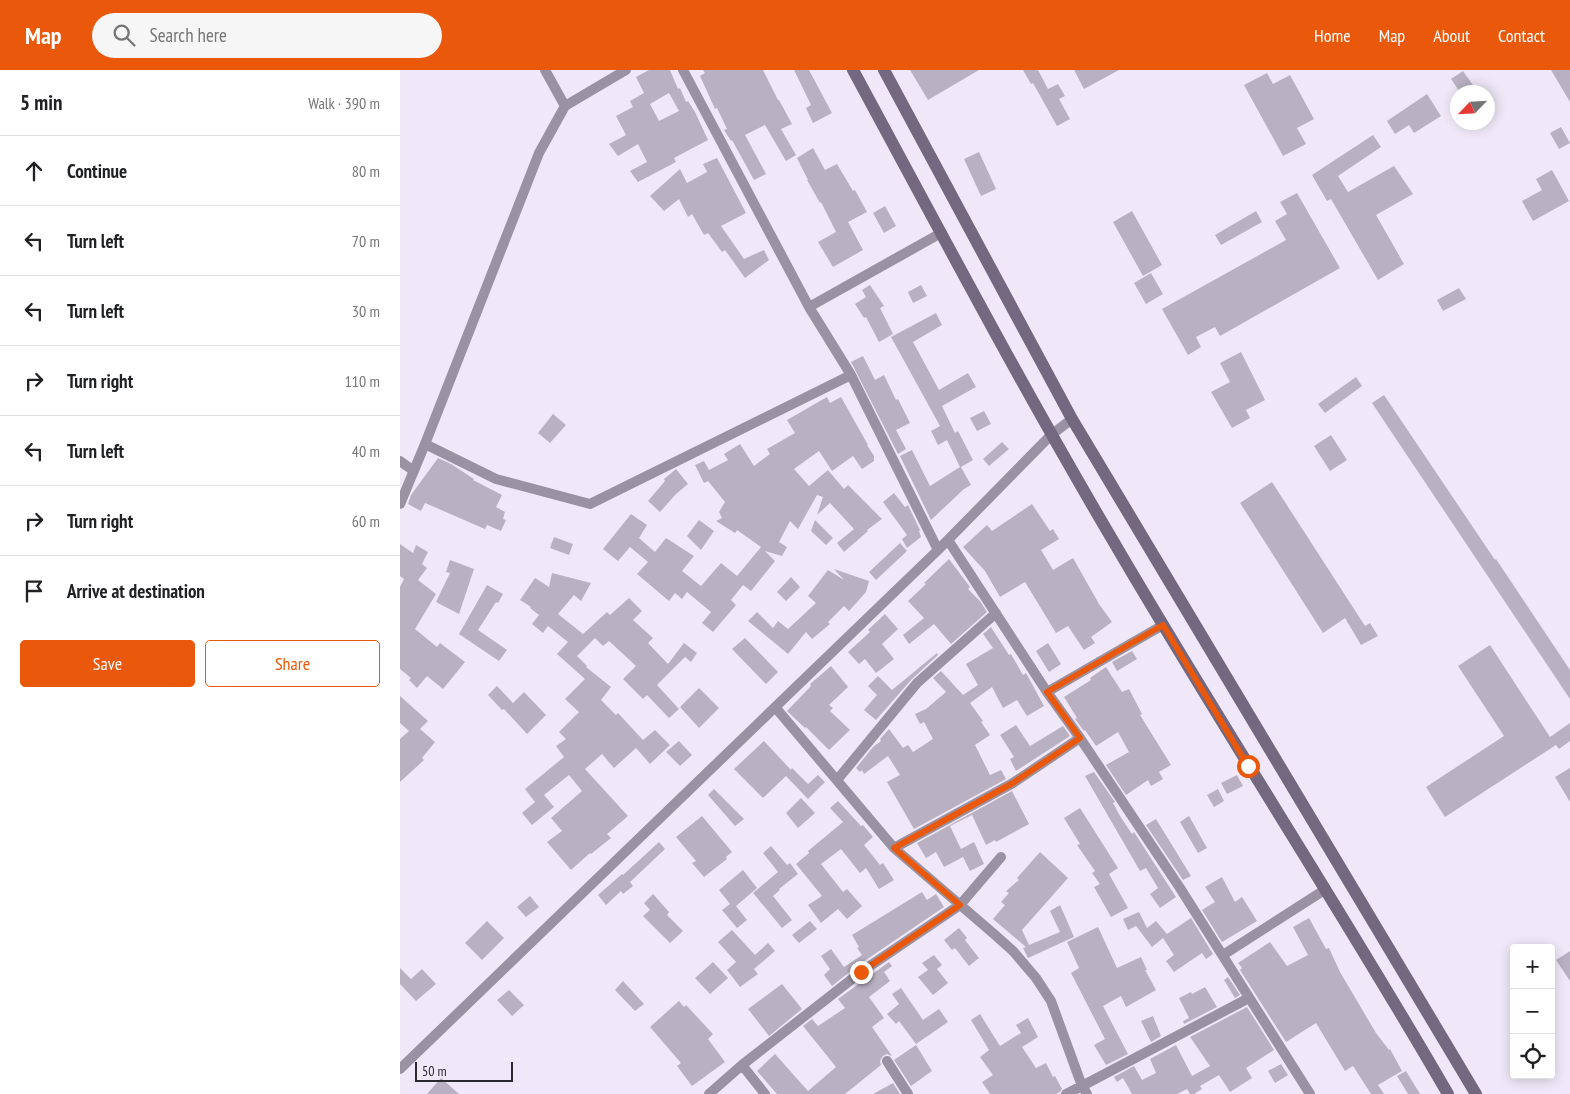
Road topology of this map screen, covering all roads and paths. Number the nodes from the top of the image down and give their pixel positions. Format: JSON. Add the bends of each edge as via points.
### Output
{"nodes":[{"id":1,"x":545,"y":70,"type":"edge"},
{"id":2,"x":626,"y":70,"type":"edge"},
{"id":3,"x":683,"y":70,"type":"edge"},
{"id":4,"x":853,"y":70,"type":"edge"},
{"id":5,"x":884,"y":70,"type":"edge"},
{"id":6,"x":565,"y":106,"type":"junction"},
{"id":7,"x":940,"y":233,"type":"junction"},
{"id":8,"x":809,"y":307,"type":"junction"},
{"id":9,"x":851,"y":375,"type":"junction"},
{"id":10,"x":1072,"y":419,"type":"junction"},
{"id":11,"x":1052,"y":435,"type":"junction"},
{"id":12,"x":425,"y":444,"type":"junction"},
{"id":13,"x":400,"y":461,"type":"edge"},
{"id":14,"x":414,"y":471,"type":"junction"},
{"id":15,"x":400,"y":504,"type":"edge"},
{"id":16,"x":948,"y":540,"type":"junction"},
{"id":17,"x":938,"y":550,"type":"junction"},
{"id":18,"x":996,"y":613,"type":"junction"},
{"id":19,"x":1163,"y":625,"type":"junction"},
{"id":20,"x":1047,"y":692,"type":"junction"},
{"id":21,"x":776,"y":707,"type":"junction"},
{"id":22,"x":1080,"y":738,"type":"junction"},
{"id":23,"x":837,"y":780,"type":"junction"},
{"id":24,"x":894,"y":848,"type":"junction"},
{"id":25,"x":1001,"y":857,"type":"dead end"},
{"id":26,"x":1326,"y":889,"type":"junction"},
{"id":27,"x":960,"y":905,"type":"junction"},
{"id":28,"x":1223,"y":955,"type":"junction"},
{"id":29,"x":1250,"y":998,"type":"junction"},
{"id":30,"x":887,"y":1061,"type":"dead end"},
{"id":31,"x":742,"y":1065,"type":"junction"},
{"id":32,"x":400,"y":1069,"type":"edge"},
{"id":33,"x":1084,"y":1090,"type":"edge"},
{"id":34,"x":709,"y":1094,"type":"edge"},
{"id":35,"x":766,"y":1094,"type":"edge"},
{"id":36,"x":908,"y":1094,"type":"edge"},
{"id":37,"x":1066,"y":1094,"type":"edge"},
{"id":38,"x":1310,"y":1094,"type":"edge"},
{"id":39,"x":1448,"y":1094,"type":"edge"},
{"id":40,"x":1476,"y":1094,"type":"edge"}],
"edges":[{"from":1,"to":6,"type":"street"},
{"from":2,"to":6,"type":"street"},
{"from":3,"to":8,"type":"street"},
{"from":4,"to":7,"type":"street"},
{"from":5,"to":10,"type":"street"},
{"from":6,"to":12,"type":"street","via":[[539,153]]},
{"from":7,"to":8,"type":"street"},
{"from":7,"to":11,"type":"street"},
{"from":8,"to":9,"type":"street"},
{"from":9,"to":12,"type":"street","via":[[590,504],[496,479]]},
{"from":9,"to":17,"type":"street"},
{"from":10,"to":11,"type":"street"},
{"from":10,"to":40,"type":"street"},
{"from":11,"to":16,"type":"street"},
{"from":11,"to":19,"type":"street"},
{"from":12,"to":14,"type":"street"},
{"from":13,"to":14,"type":"street"},
{"from":14,"to":15,"type":"street"},
{"from":16,"to":17,"type":"street"},
{"from":16,"to":18,"type":"street"},
{"from":17,"to":21,"type":"street"},
{"from":18,"to":20,"type":"street"},
{"from":18,"to":23,"type":"street","via":[[917,683]]},
{"from":19,"to":20,"type":"street"},
{"from":19,"to":26,"type":"street"},
{"from":20,"to":22,"type":"street"},
{"from":21,"to":23,"type":"street"},
{"from":21,"to":32,"type":"street"},
{"from":22,"to":24,"type":"street","via":[[1013,783]]},
{"from":22,"to":28,"type":"street"},
{"from":23,"to":24,"type":"street"},
{"from":24,"to":27,"type":"street"},
{"from":25,"to":27,"type":"street"},
{"from":26,"to":28,"type":"street"},
{"from":26,"to":39,"type":"street"},
{"from":27,"to":31,"type":"street","via":[[861,972]]},
{"from":27,"to":33,"type":"street","via":[[1013,952],[1036,978],[1051,1001]]},
{"from":28,"to":29,"type":"street"},
{"from":29,"to":33,"type":"street"},
{"from":29,"to":38,"type":"street"},
{"from":30,"to":36,"type":"street"},
{"from":31,"to":34,"type":"street"},
{"from":31,"to":35,"type":"street"},
{"from":33,"to":37,"type":"street"}]}
